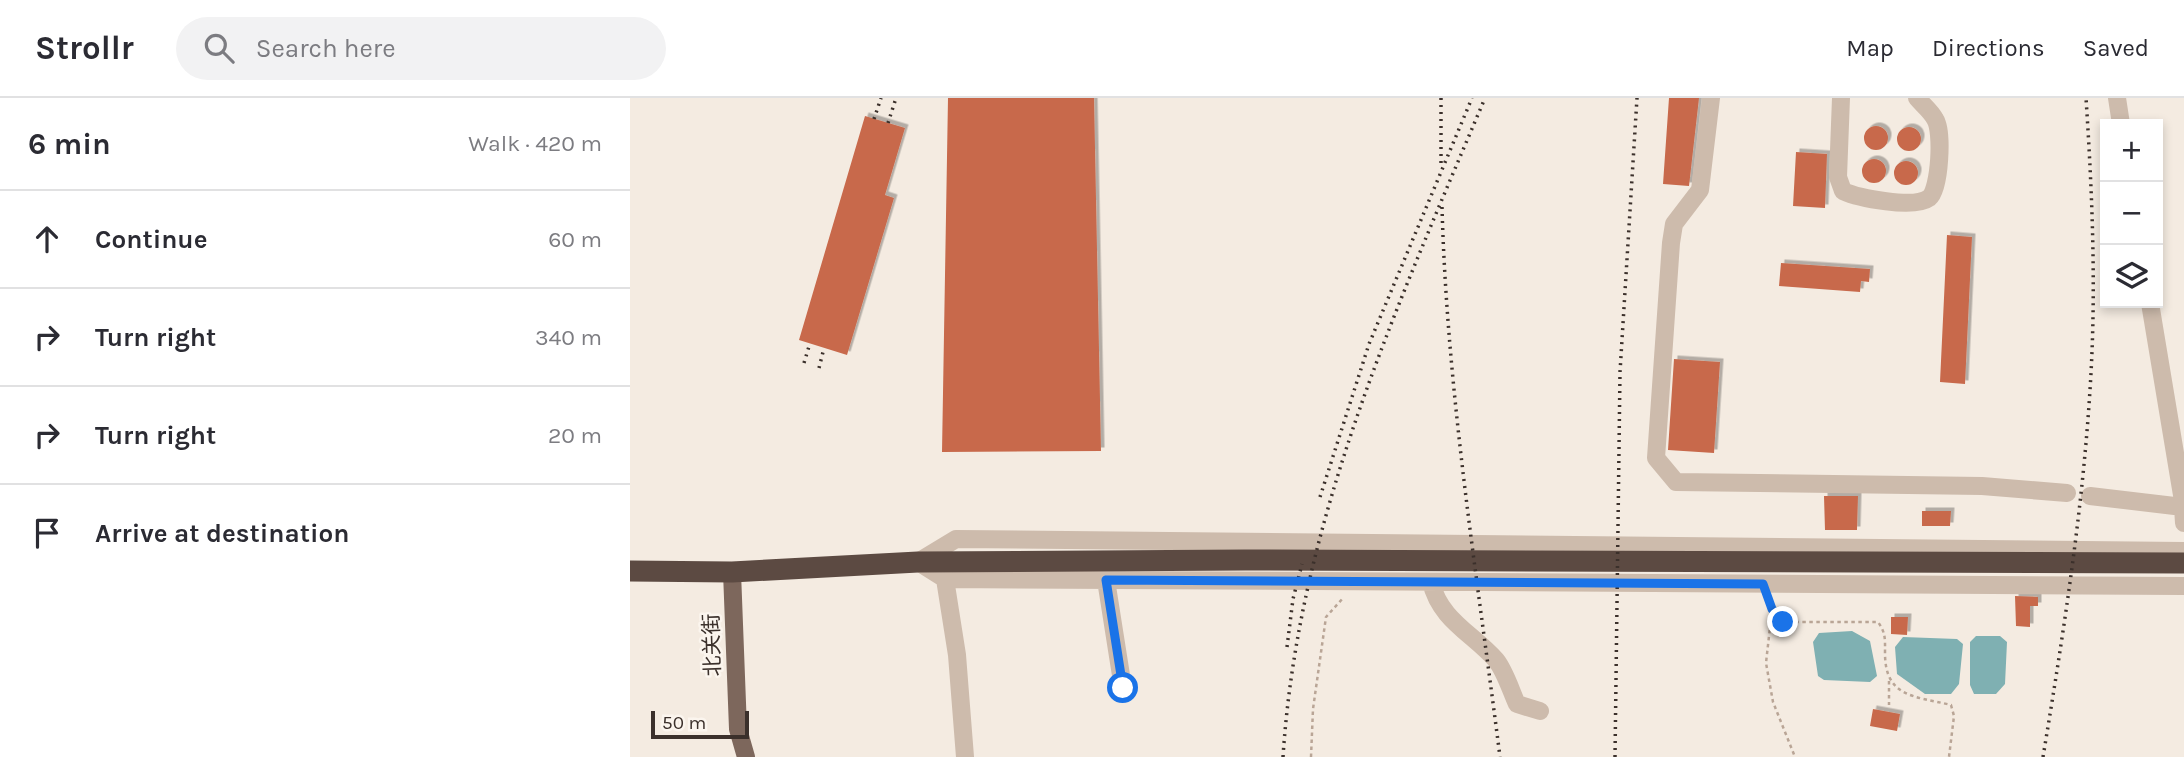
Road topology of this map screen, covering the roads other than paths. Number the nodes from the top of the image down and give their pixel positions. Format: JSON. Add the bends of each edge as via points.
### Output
{"nodes":[{"id":1,"x":1711,"y":98,"type":"edge"},
{"id":2,"x":1841,"y":98,"type":"edge"},
{"id":3,"x":1917,"y":98,"type":"edge"},
{"id":4,"x":2117,"y":98,"type":"edge"},
{"id":5,"x":2120,"y":119,"type":"edge"},
{"id":6,"x":2151,"y":308,"type":"edge"},
{"id":7,"x":2067,"y":493,"type":"dead end"},
{"id":8,"x":2090,"y":496,"type":"dead end"},
{"id":9,"x":2184,"y":507,"type":"edge"},
{"id":10,"x":2184,"y":523,"type":"edge"},
{"id":11,"x":2184,"y":551,"type":"edge"},
{"id":12,"x":918,"y":562,"type":"junction"},
{"id":13,"x":2184,"y":563,"type":"edge"},
{"id":14,"x":630,"y":572,"type":"edge"},
{"id":15,"x":732,"y":572,"type":"junction"},
{"id":16,"x":945,"y":579,"type":"junction"},
{"id":17,"x":1106,"y":580,"type":"junction"},
{"id":18,"x":1431,"y":582,"type":"junction"},
{"id":19,"x":2184,"y":586,"type":"edge"},
{"id":20,"x":1123,"y":688,"type":"dead end"},
{"id":21,"x":1540,"y":710,"type":"dead end"},
{"id":22,"x":746,"y":757,"type":"edge"},
{"id":23,"x":965,"y":757,"type":"edge"}],
"edges":[{"from":1,"to":7,"type":"street","via":[[1700,190],[1674,224],[1671,243],[1656,457],[1676,482],[1982,486]]},
{"from":2,"to":3,"type":"street","via":[[1838,177],[1843,191],[1859,198],[1918,202],[1929,198],[1936,188],[1940,134],[1936,119]]},
{"from":4,"to":5,"type":"street"},
{"from":6,"to":9,"type":"street"},
{"from":8,"to":9,"type":"street"},
{"from":9,"to":10,"type":"street"},
{"from":11,"to":12,"type":"street","via":[[956,539]]},
{"from":12,"to":13,"type":"highway"},
{"from":12,"to":15,"type":"highway"},
{"from":12,"to":16,"type":"street"},
{"from":14,"to":15,"type":"highway"},
{"from":15,"to":22,"type":"main road","name":"北关街","via":[[738,729]]},
{"from":16,"to":17,"type":"street"},
{"from":16,"to":23,"type":"street"},
{"from":17,"to":18,"type":"street"},
{"from":17,"to":20,"type":"street"},
{"from":18,"to":19,"type":"street"},
{"from":18,"to":21,"type":"street","via":[[1451,621],[1497,661],[1517,704]]}]}
